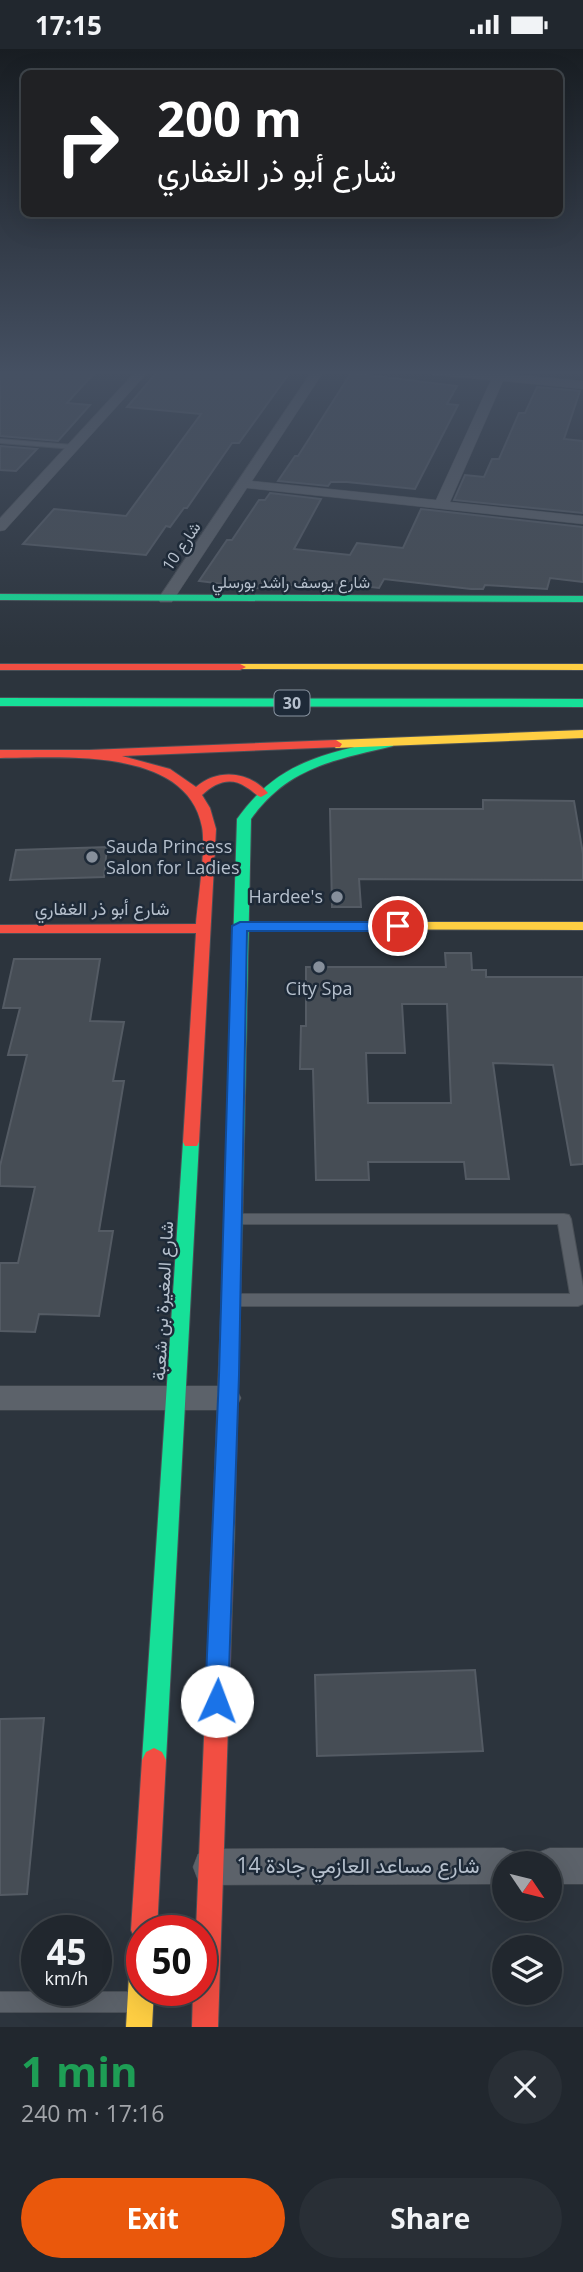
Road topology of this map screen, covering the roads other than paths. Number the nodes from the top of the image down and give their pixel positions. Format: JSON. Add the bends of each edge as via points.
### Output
{"nodes":[{"id":1,"x":58,"y":463,"type":"edge"},
{"id":2,"x":258,"y":463,"type":"edge"},
{"id":3,"x":460,"y":463,"type":"edge"},
{"id":4,"x":244,"y":484,"type":"junction"},
{"id":5,"x":441,"y":505,"type":"junction"},
{"id":6,"x":583,"y":520,"type":"edge"},
{"id":7,"x":0,"y":527,"type":"edge"},
{"id":8,"x":0,"y":597,"type":"edge"},
{"id":9,"x":166,"y":599,"type":"junction"},
{"id":10,"x":583,"y":600,"type":"edge"},
{"id":11,"x":95,"y":650,"type":"dead end"},
{"id":12,"x":0,"y":667,"type":"edge"},
{"id":13,"x":258,"y":667,"type":"junction"},
{"id":14,"x":583,"y":667,"type":"edge"},
{"id":15,"x":0,"y":702,"type":"edge"},
{"id":16,"x":583,"y":703,"type":"edge"},
{"id":17,"x":583,"y":734,"type":"edge"},
{"id":18,"x":389,"y":743,"type":"junction"},
{"id":19,"x":0,"y":754,"type":"edge"},
{"id":20,"x":89,"y":754,"type":"junction"},
{"id":21,"x":197,"y":793,"type":"junction"},
{"id":22,"x":261,"y":793,"type":"junction"},
{"id":23,"x":240,"y":926,"type":"junction"},
{"id":24,"x":583,"y":926,"type":"edge"},
{"id":25,"x":0,"y":929,"type":"edge"},
{"id":26,"x":203,"y":929,"type":"junction"},
{"id":27,"x":233,"y":1219,"type":"junction"},
{"id":28,"x":231,"y":1300,"type":"junction"},
{"id":29,"x":0,"y":1398,"type":"edge"},
{"id":30,"x":177,"y":1398,"type":"junction"},
{"id":31,"x":228,"y":1398,"type":"junction"},
{"id":32,"x":492,"y":1866,"type":"edge"},
{"id":33,"x":562,"y":1866,"type":"edge"},
{"id":34,"x":583,"y":1866,"type":"edge"},
{"id":35,"x":211,"y":1867,"type":"junction"},
{"id":36,"x":145,"y":1915,"type":"edge"},
{"id":37,"x":0,"y":2002,"type":"edge"},
{"id":38,"x":126,"y":2002,"type":"edge"},
{"id":39,"x":140,"y":2006,"type":"edge"},
{"id":40,"x":139,"y":2027,"type":"edge"},
{"id":41,"x":205,"y":2027,"type":"edge"}],
"edges":[{"from":1,"to":7,"type":"street"},
{"from":2,"to":4,"type":"street","name":"شارع 10"},
{"from":3,"to":5,"type":"street"},
{"from":4,"to":5,"type":"street"},
{"from":4,"to":9,"type":"street","name":"شارع 10"},
{"from":5,"to":6,"type":"street"},
{"from":8,"to":9,"type":"main road","name":"شارع يوسف راشد بورسلي"},
{"from":9,"to":10,"type":"main road","name":"شارع يوسف راشد بورسلي"},
{"from":11,"to":13,"type":"main road"},
{"from":12,"to":13,"type":"main road","number":"30"},
{"from":13,"to":14,"type":"main road","number":"30"},
{"from":15,"to":16,"type":"main road","number":"30"},
{"from":17,"to":18,"type":"main road"},
{"from":18,"to":20,"type":"main road"},
{"from":18,"to":22,"type":"main road","via":[[310,763]]},
{"from":19,"to":20,"type":"main road"},
{"from":20,"to":21,"type":"main road","via":[[167,773]]},
{"from":21,"to":22,"type":"main road","via":[[208,782],[229,778],[250,782]]},
{"from":21,"to":26,"type":"main road","name":"شارع المغيرة بن شعبة","via":[[209,829]]},
{"from":22,"to":23,"type":"main road","via":[[244,819]]},
{"from":23,"to":24,"type":"main road"},
{"from":23,"to":27,"type":"main road"},
{"from":25,"to":26,"type":"main road","name":"شارع أبو ذر الغفاري"},
{"from":26,"to":30,"type":"main road","name":"شارع المغيرة بن شعبة"},
{"from":27,"to":28,"type":"main road"},
{"from":27,"to":28,"type":"lane","via":[[564,1219],[578,1300]]},
{"from":28,"to":31,"type":"main road"},
{"from":29,"to":30,"type":"street"},
{"from":30,"to":31,"type":"street"},
{"from":30,"to":36,"type":"main road","name":"شارع المغيرة بن شعبة"},
{"from":31,"to":35,"type":"main road"},
{"from":32,"to":35,"type":"street","name":"شارع مساعد العازمي جادة 14"},
{"from":33,"to":34,"type":"street"},
{"from":35,"to":41,"type":"main road"},
{"from":37,"to":38,"type":"lane"},
{"from":39,"to":40,"type":"main road"}]}
